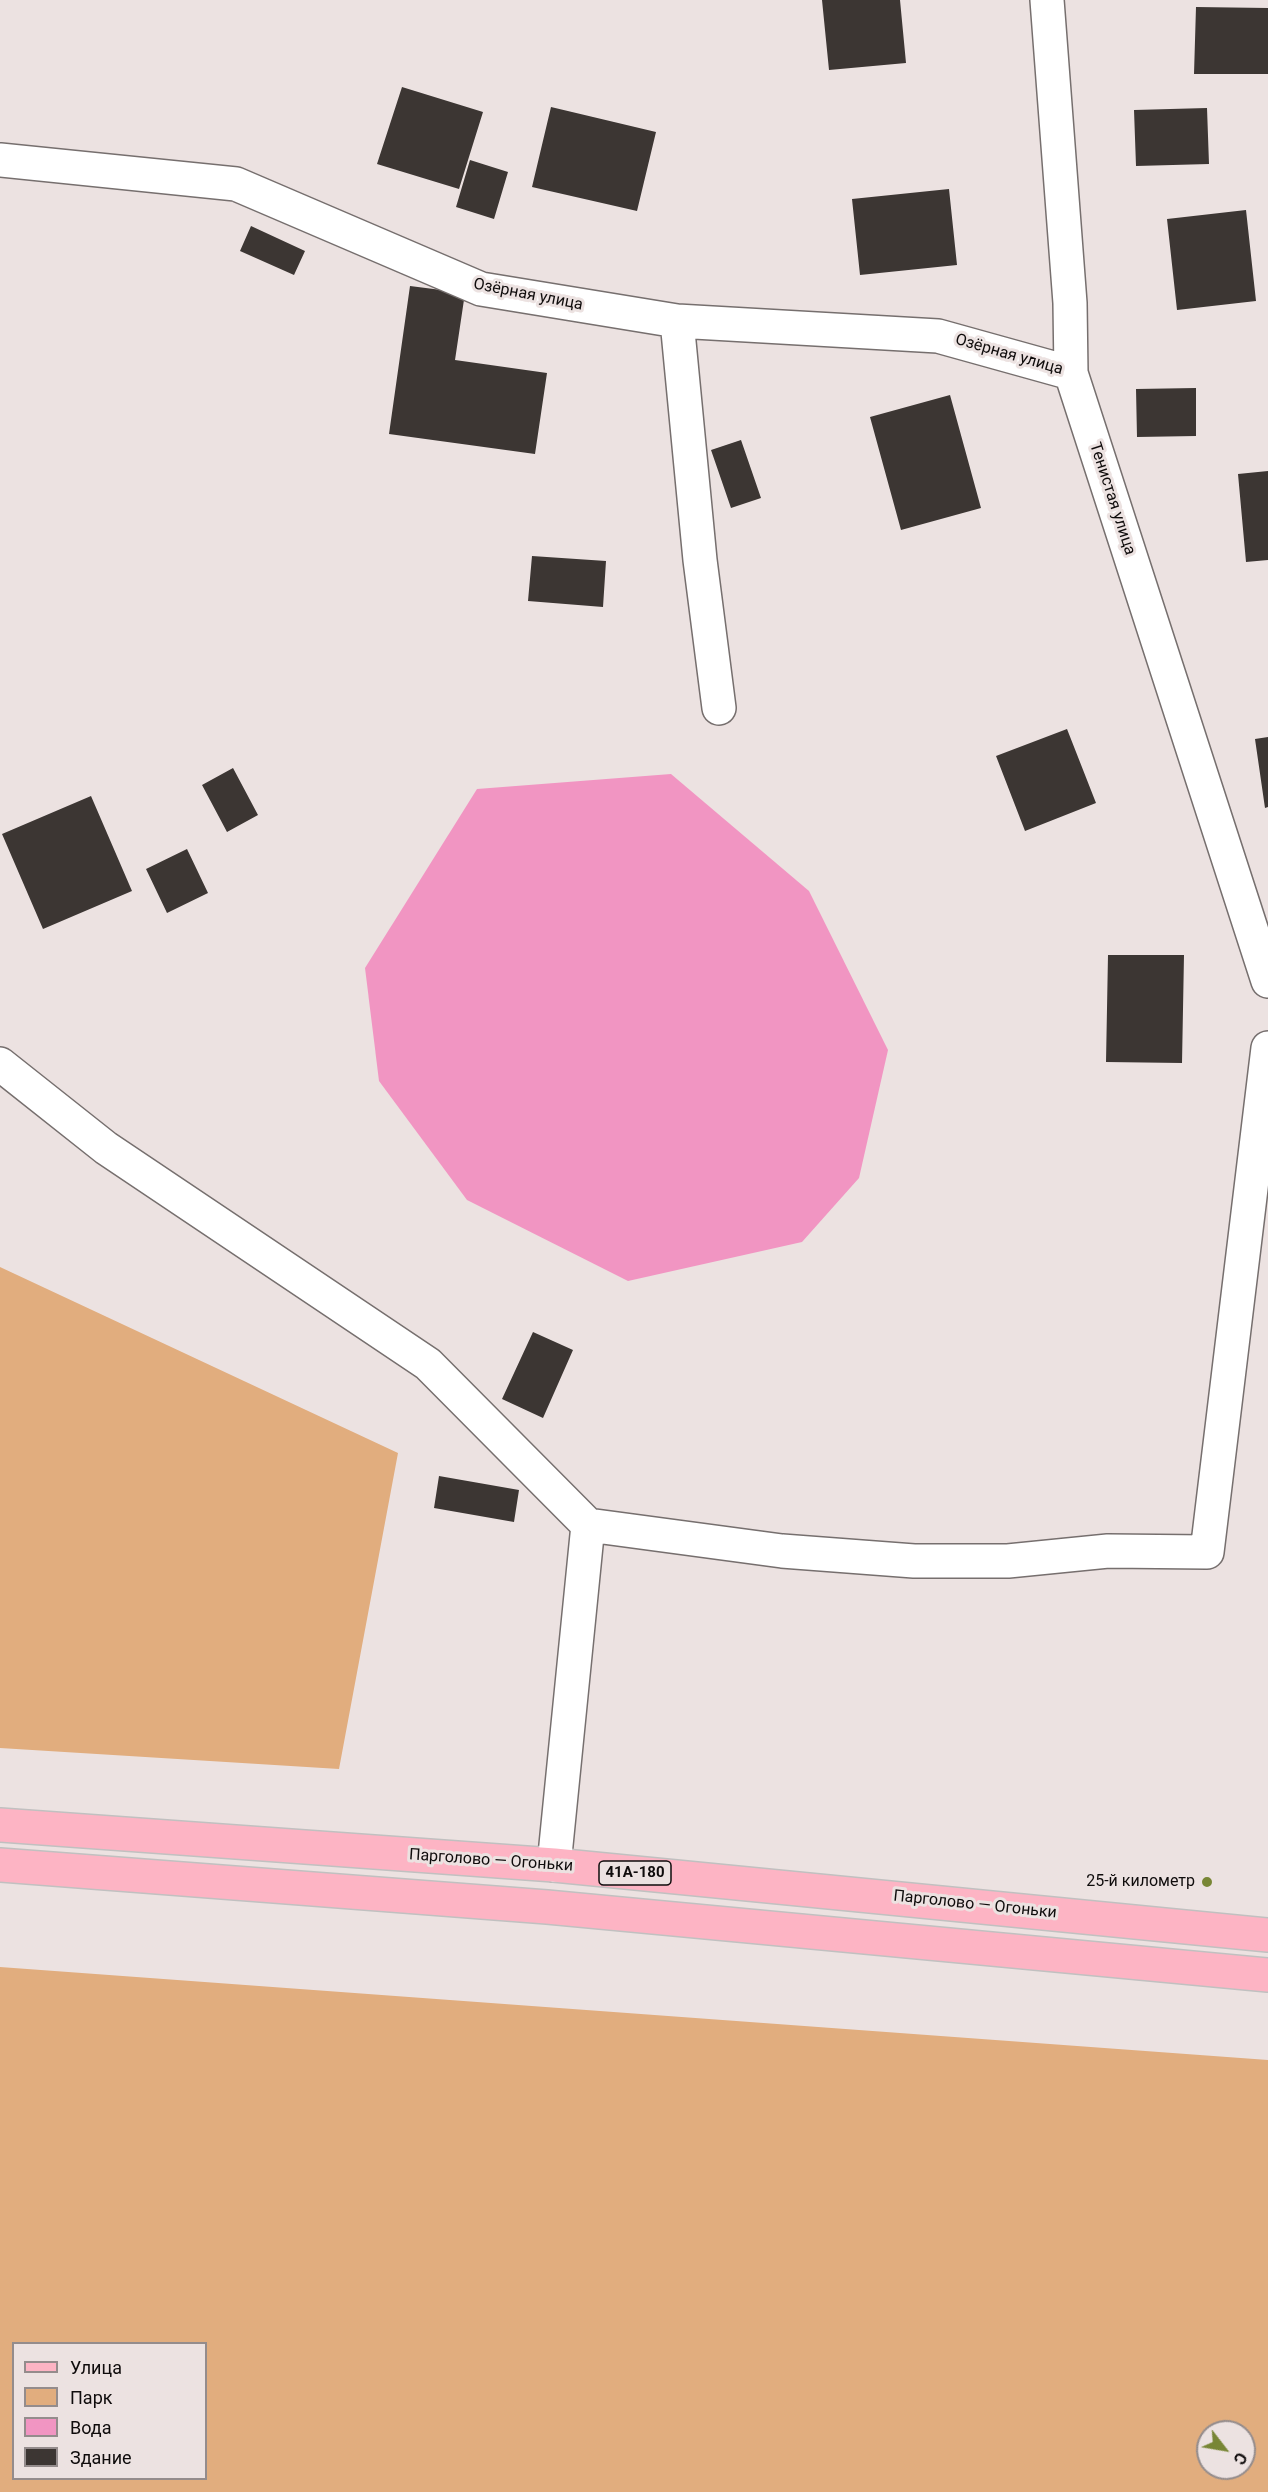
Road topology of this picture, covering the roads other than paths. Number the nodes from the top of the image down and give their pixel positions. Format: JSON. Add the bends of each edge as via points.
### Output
{"nodes":[{"id":1,"x":1047,"y":0,"type":"edge"},
{"id":2,"x":0,"y":160,"type":"edge"},
{"id":3,"x":677,"y":321,"type":"junction"},
{"id":4,"x":1071,"y":373,"type":"junction"},
{"id":5,"x":719,"y":708,"type":"dead end"},
{"id":6,"x":1268,"y":981,"type":"edge"},
{"id":7,"x":1268,"y":1048,"type":"edge"},
{"id":8,"x":0,"y":1064,"type":"edge"},
{"id":9,"x":588,"y":1525,"type":"junction"},
{"id":10,"x":0,"y":1825,"type":"edge"},
{"id":11,"x":0,"y":1865,"type":"edge"},
{"id":12,"x":554,"y":1865,"type":"junction"},
{"id":13,"x":1268,"y":1935,"type":"edge"},
{"id":14,"x":1268,"y":1975,"type":"edge"}],
"edges":[{"from":1,"to":4,"type":"street","name":"Тенистая улица","via":[[1070,303]]},
{"from":2,"to":3,"type":"street","name":"Озёрная улица","via":[[236,184],[481,289]]},
{"from":3,"to":4,"type":"street","name":"Озёрная улица","via":[[938,336]]},
{"from":3,"to":5,"type":"street"},
{"from":4,"to":6,"type":"street","name":"Тенистая улица"},
{"from":7,"to":9,"type":"street","via":[[1207,1552],[1108,1551],[1008,1561],[914,1562],[783,1551]]},
{"from":8,"to":9,"type":"street","via":[[106,1148],[428,1364]]},
{"from":9,"to":12,"type":"street"},
{"from":10,"to":12,"type":"main road","name":"Парголово — Огоньки","number":"41А-180"},
{"from":11,"to":14,"type":"main road","via":[[547,1907]]},
{"from":12,"to":13,"type":"main road","name":"Парголово — Огоньки","number":"41А-180"}]}
